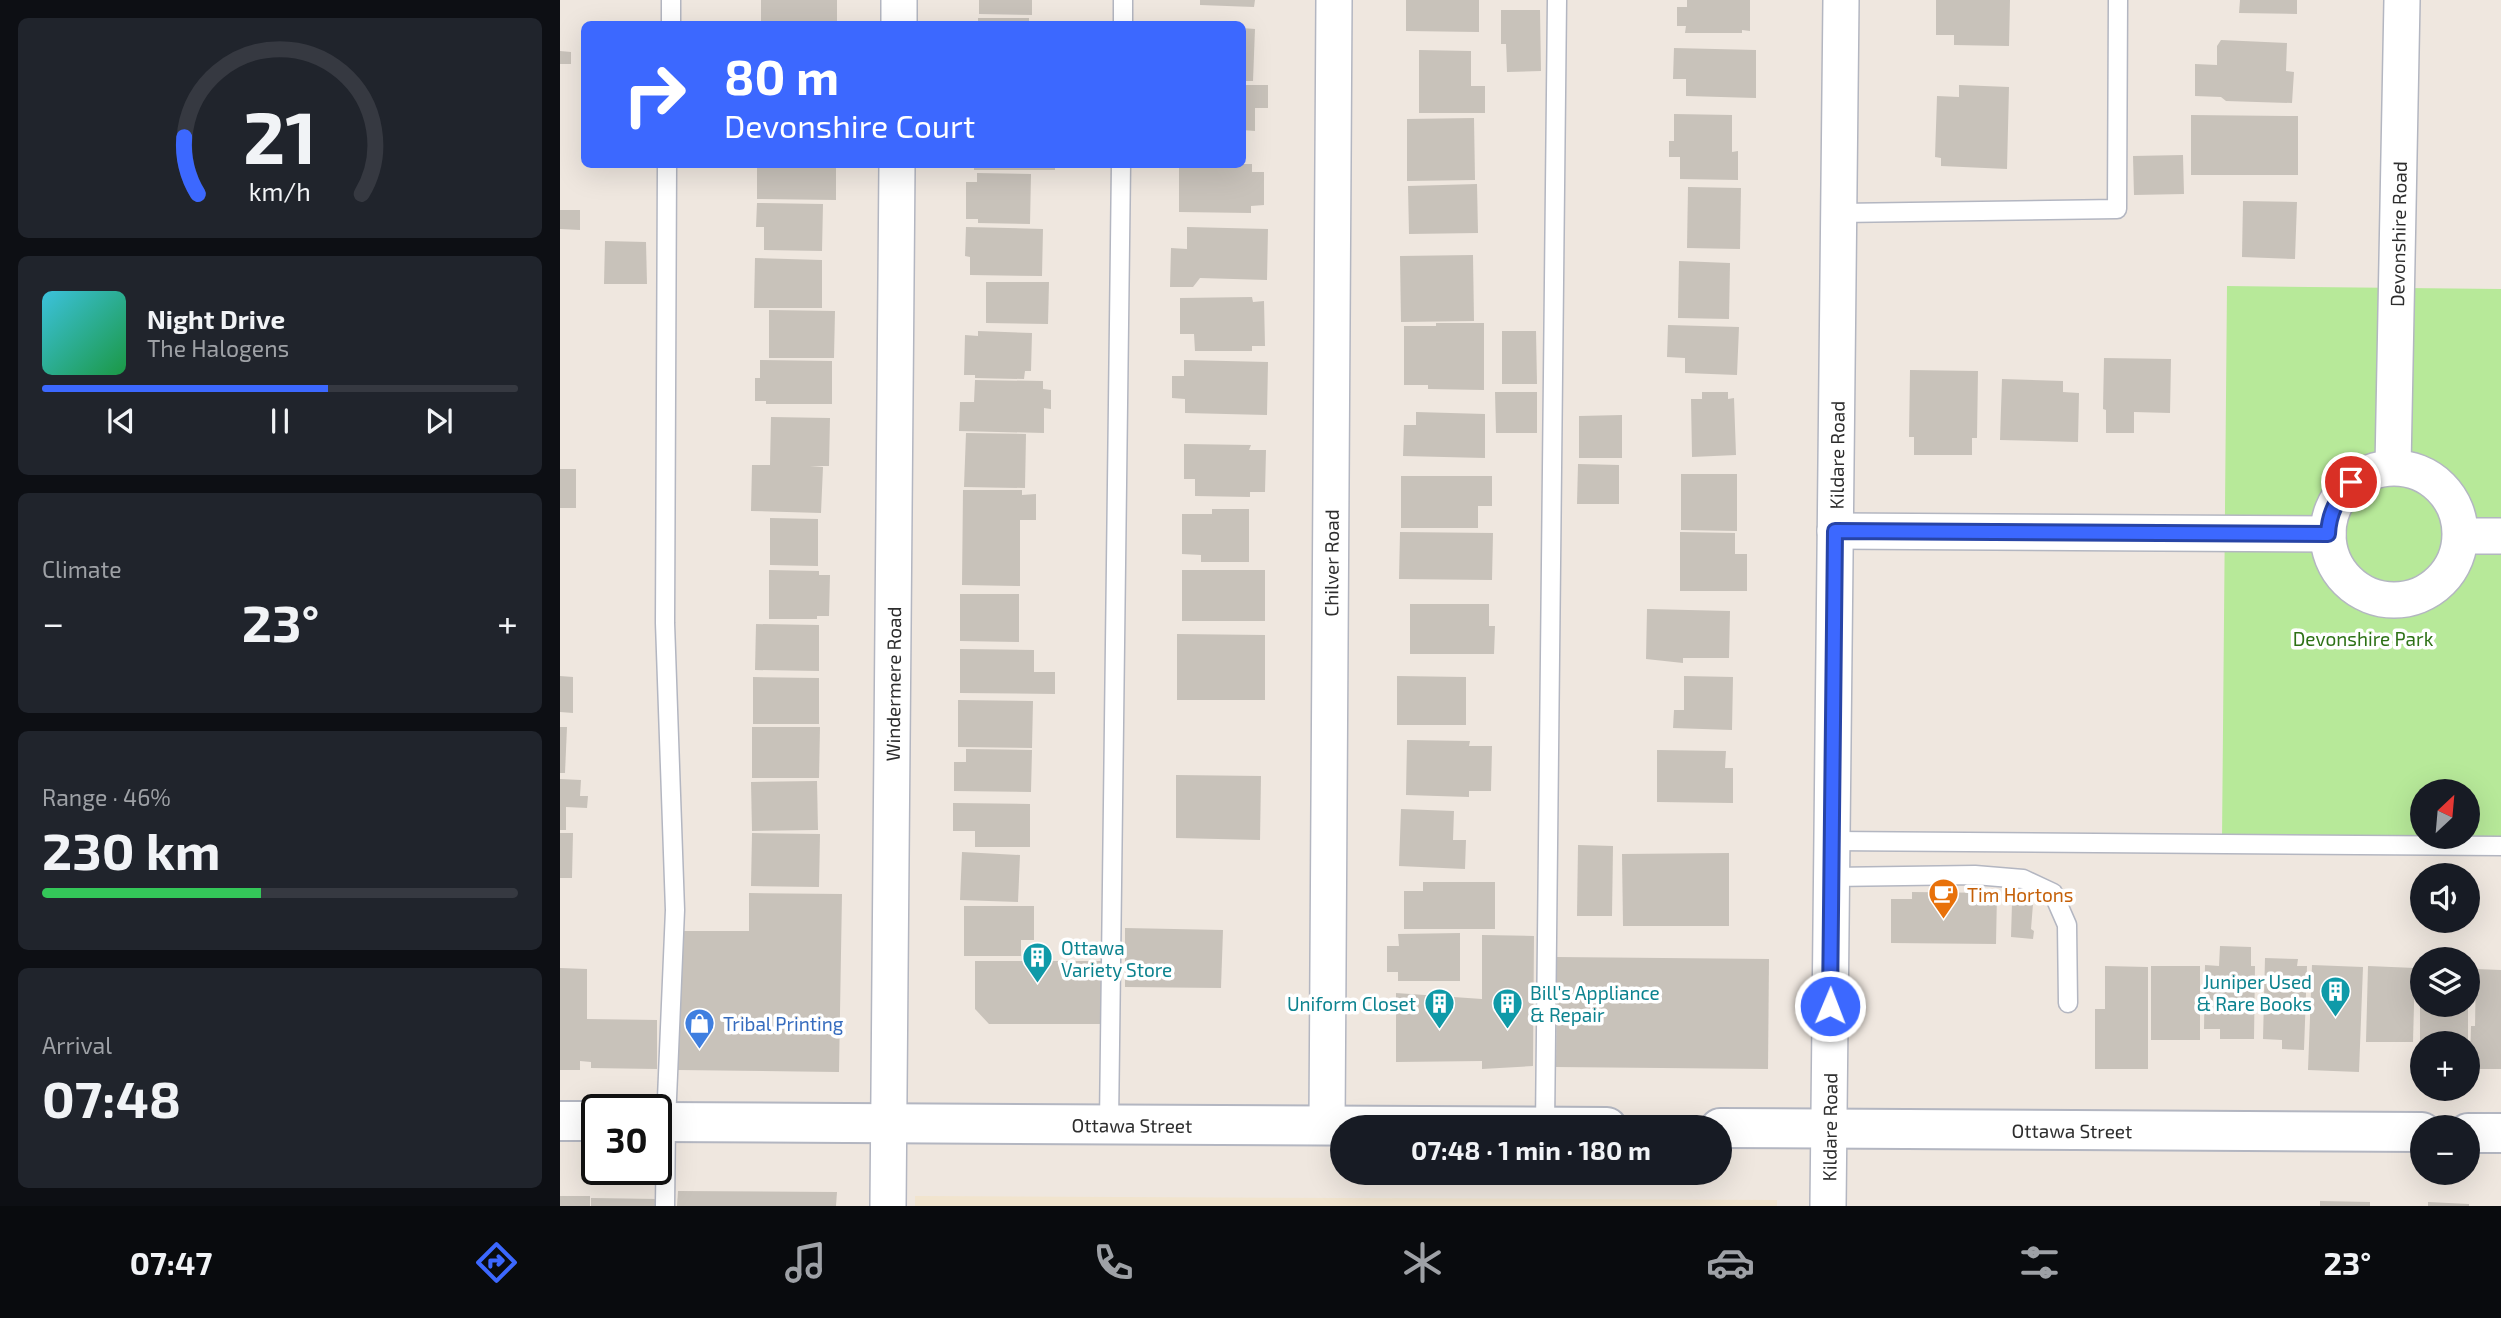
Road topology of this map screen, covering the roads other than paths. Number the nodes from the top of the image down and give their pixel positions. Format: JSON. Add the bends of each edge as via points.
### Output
{"nodes":[{"id":1,"x":671,"y":0,"type":"edge"},
{"id":2,"x":899,"y":0,"type":"edge"},
{"id":3,"x":1123,"y":0,"type":"edge"},
{"id":4,"x":1334,"y":0,"type":"edge"},
{"id":5,"x":1557,"y":0,"type":"edge"},
{"id":6,"x":1841,"y":0,"type":"edge"},
{"id":7,"x":2118,"y":0,"type":"edge"},
{"id":8,"x":2402,"y":0,"type":"edge"},
{"id":9,"x":671,"y":21,"type":"edge"},
{"id":10,"x":899,"y":21,"type":"edge"},
{"id":11,"x":1123,"y":21,"type":"edge"},
{"id":12,"x":667,"y":168,"type":"edge"},
{"id":13,"x":897,"y":168,"type":"edge"},
{"id":14,"x":1121,"y":168,"type":"edge"},
{"id":15,"x":1840,"y":213,"type":"junction"},
{"id":16,"x":2393,"y":467,"type":"junction"},
{"id":17,"x":1835,"y":531,"type":"junction"},
{"id":18,"x":2328,"y":534,"type":"junction"},
{"id":19,"x":2461,"y":536,"type":"junction"},
{"id":20,"x":2501,"y":536,"type":"edge"},
{"id":21,"x":1832,"y":841,"type":"junction"},
{"id":22,"x":2501,"y":846,"type":"edge"},
{"id":23,"x":1832,"y":877,"type":"junction"},
{"id":24,"x":2068,"y":1003,"type":"dead end"},
{"id":25,"x":663,"y":1094,"type":"edge"},
{"id":26,"x":1545,"y":1115,"type":"edge"},
{"id":27,"x":560,"y":1121,"type":"edge"},
{"id":28,"x":581,"y":1121,"type":"edge"},
{"id":29,"x":672,"y":1122,"type":"edge"},
{"id":30,"x":889,"y":1123,"type":"junction"},
{"id":31,"x":1109,"y":1124,"type":"junction"},
{"id":32,"x":1327,"y":1125,"type":"junction"},
{"id":33,"x":1330,"y":1125,"type":"edge"},
{"id":34,"x":1732,"y":1128,"type":"edge"},
{"id":35,"x":1829,"y":1129,"type":"junction"},
{"id":36,"x":2410,"y":1132,"type":"edge"},
{"id":37,"x":2480,"y":1133,"type":"edge"},
{"id":38,"x":2501,"y":1133,"type":"edge"},
{"id":39,"x":664,"y":1185,"type":"edge"},
{"id":40,"x":665,"y":1206,"type":"edge"},
{"id":41,"x":888,"y":1206,"type":"edge"},
{"id":42,"x":1828,"y":1206,"type":"edge"}],
"edges":[{"from":1,"to":9,"type":"lane"},
{"from":2,"to":10,"type":"street"},
{"from":3,"to":11,"type":"lane"},
{"from":4,"to":32,"type":"street","name":"Chilver Road"},
{"from":5,"to":26,"type":"lane"},
{"from":6,"to":15,"type":"street","name":"Kildare Road"},
{"from":7,"to":15,"type":"lane","via":[[2116,209]]},
{"from":8,"to":16,"type":"street","name":"Devonshire Road"},
{"from":12,"to":25,"type":"lane","via":[[665,623],[674,910]]},
{"from":13,"to":30,"type":"street","name":"Windermere Road"},
{"from":14,"to":31,"type":"lane"},
{"from":15,"to":17,"type":"street","name":"Kildare Road"},
{"from":16,"to":18,"type":"street","via":[[2371,471],[2351,482],[2336,500]]},
{"from":16,"to":19,"type":"street","via":[[2434,480],[2449,496]]},
{"from":17,"to":18,"type":"street"},
{"from":17,"to":21,"type":"street","name":"Kildare Road"},
{"from":18,"to":19,"type":"street","via":[[2335,566],[2350,584],[2369,596],[2390,601],[2411,599],[2447,576]]},
{"from":19,"to":20,"type":"street"},
{"from":21,"to":22,"type":"lane"},
{"from":21,"to":23,"type":"street","name":"Kildare Road"},
{"from":23,"to":24,"type":"lane","via":[[1975,875],[2023,879],[2053,893],[2067,925]]},
{"from":23,"to":35,"type":"street","name":"Kildare Road"},
{"from":27,"to":28,"type":"street"},
{"from":29,"to":30,"type":"street","name":"Ottawa Street"},
{"from":30,"to":31,"type":"street","name":"Ottawa Street"},
{"from":30,"to":41,"type":"street","name":"Windermere Road"},
{"from":31,"to":32,"type":"street","name":"Ottawa Street"},
{"from":32,"to":33,"type":"street","name":"Ottawa Street"},
{"from":34,"to":35,"type":"street","name":"Ottawa Street"},
{"from":35,"to":36,"type":"street","name":"Ottawa Street"},
{"from":35,"to":42,"type":"street","name":"Kildare Road"},
{"from":37,"to":38,"type":"street"},
{"from":39,"to":40,"type":"lane"}]}
